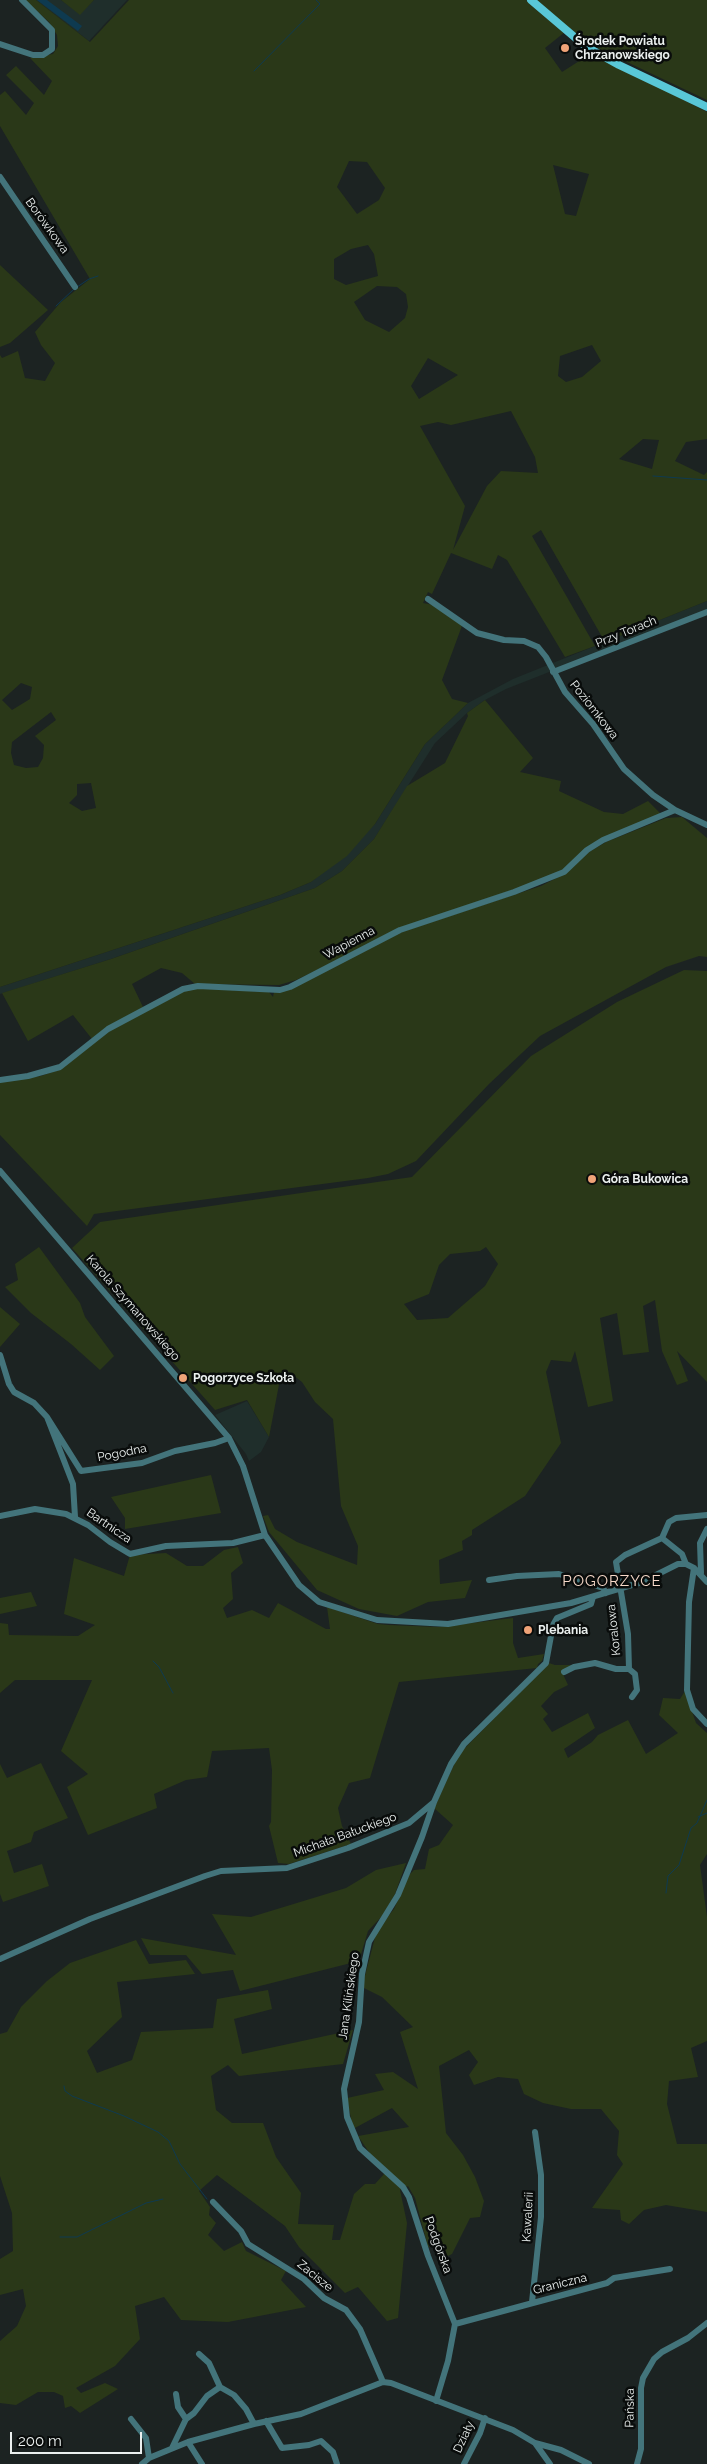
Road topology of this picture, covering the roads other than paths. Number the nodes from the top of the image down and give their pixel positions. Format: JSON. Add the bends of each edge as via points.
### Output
{"nodes":[{"id":1,"x":22,"y":0,"type":"edge"},
{"id":2,"x":531,"y":0,"type":"edge"},
{"id":3,"x":0,"y":44,"type":"edge"},
{"id":4,"x":707,"y":107,"type":"edge"},
{"id":5,"x":0,"y":177,"type":"edge"},
{"id":6,"x":75,"y":287,"type":"dead end"},
{"id":7,"x":428,"y":599,"type":"dead end"},
{"id":8,"x":707,"y":612,"type":"edge"},
{"id":9,"x":554,"y":672,"type":"junction"},
{"id":10,"x":675,"y":810,"type":"junction"},
{"id":11,"x":707,"y":825,"type":"edge"},
{"id":12,"x":0,"y":1080,"type":"edge"},
{"id":13,"x":0,"y":1171,"type":"edge"},
{"id":14,"x":0,"y":1355,"type":"edge"},
{"id":15,"x":47,"y":1416,"type":"junction"},
{"id":16,"x":229,"y":1438,"type":"junction"},
{"id":17,"x":707,"y":1515,"type":"edge"},
{"id":18,"x":0,"y":1516,"type":"edge"},
{"id":19,"x":75,"y":1517,"type":"junction"},
{"id":20,"x":707,"y":1529,"type":"edge"},
{"id":21,"x":265,"y":1535,"type":"junction"},
{"id":22,"x":662,"y":1538,"type":"junction"},
{"id":23,"x":686,"y":1564,"type":"junction"},
{"id":24,"x":694,"y":1568,"type":"junction"},
{"id":25,"x":700,"y":1573,"type":"junction"},
{"id":26,"x":489,"y":1580,"type":"dead end"},
{"id":27,"x":707,"y":1582,"type":"edge"},
{"id":28,"x":620,"y":1589,"type":"junction"},
{"id":29,"x":606,"y":1593,"type":"junction"},
{"id":30,"x":593,"y":1597,"type":"junction"},
{"id":31,"x":629,"y":1669,"type":"junction"},
{"id":32,"x":564,"y":1672,"type":"dead end"},
{"id":33,"x":632,"y":1696,"type":"dead end"},
{"id":34,"x":707,"y":1724,"type":"edge"},
{"id":35,"x":434,"y":1802,"type":"junction"},
{"id":36,"x":0,"y":1959,"type":"edge"},
{"id":37,"x":347,"y":2117,"type":"joint"},
{"id":38,"x":535,"y":2132,"type":"dead end"},
{"id":39,"x":213,"y":2202,"type":"dead end"},
{"id":40,"x":670,"y":2269,"type":"dead end"},
{"id":41,"x":532,"y":2302,"type":"junction"},
{"id":42,"x":707,"y":2323,"type":"edge"},
{"id":43,"x":455,"y":2324,"type":"junction"},
{"id":44,"x":199,"y":2354,"type":"dead end"},
{"id":45,"x":382,"y":2382,"type":"junction"},
{"id":46,"x":220,"y":2387,"type":"junction"},
{"id":47,"x":176,"y":2394,"type":"dead end"},
{"id":48,"x":436,"y":2401,"type":"junction"},
{"id":49,"x":485,"y":2418,"type":"junction"},
{"id":50,"x":131,"y":2419,"type":"dead end"},
{"id":51,"x":186,"y":2419,"type":"junction"},
{"id":52,"x":266,"y":2421,"type":"junction"},
{"id":53,"x":254,"y":2424,"type":"junction"},
{"id":54,"x":188,"y":2442,"type":"junction"},
{"id":55,"x":535,"y":2443,"type":"junction"},
{"id":56,"x":172,"y":2448,"type":"junction"},
{"id":57,"x":149,"y":2458,"type":"junction"},
{"id":58,"x":142,"y":2464,"type":"edge"},
{"id":59,"x":202,"y":2464,"type":"edge"},
{"id":60,"x":336,"y":2464,"type":"edge"},
{"id":61,"x":464,"y":2464,"type":"edge"},
{"id":62,"x":550,"y":2464,"type":"edge"},
{"id":63,"x":589,"y":2464,"type":"edge"},
{"id":64,"x":637,"y":2464,"type":"edge"}],
"edges":[{"from":1,"to":3,"type":"street","via":[[52,30],[52,49],[43,55],[33,55]]},
{"from":2,"to":4,"type":"main road","via":[[585,46]]},
{"from":5,"to":6,"type":"street","name":"Borówkowa"},
{"from":7,"to":9,"type":"street","name":"Poziomkowa","via":[[466,627],[490,637],[531,643],[542,651]]},
{"from":8,"to":9,"type":"street","name":"Przy Torach"},
{"from":9,"to":10,"type":"street","name":"Poziomkowa","via":[[565,692],[593,724],[624,769],[643,788]]},
{"from":10,"to":11,"type":"street"},
{"from":10,"to":12,"type":"street","name":"Wapienna","via":[[603,840],[564,872],[400,930],[290,987],[280,990],[198,986],[183,989],[108,1029],[60,1067]]},
{"from":13,"to":16,"type":"street","name":"Karola Szymanowskiego"},
{"from":14,"to":15,"type":"street","via":[[14,1392],[34,1403]]},
{"from":15,"to":16,"type":"street","name":"Pogodna","via":[[80,1472],[142,1463]]},
{"from":15,"to":19,"type":"street","via":[[73,1484]]},
{"from":16,"to":21,"type":"street","name":"Karola Szymanowskiego","via":[[243,1466]]},
{"from":17,"to":22,"type":"street","via":[[676,1518],[669,1522]]},
{"from":18,"to":19,"type":"street","name":"Bartnicza","via":[[35,1509]]},
{"from":19,"to":21,"type":"street","name":"Bartnicza","via":[[130,1554],[166,1546],[233,1543]]},
{"from":20,"to":25,"type":"street","via":[[700,1543]]},
{"from":21,"to":30,"type":"street","name":"Karola Szymanowskiego","via":[[299,1585],[319,1602],[377,1620],[448,1624],[542,1610]]},
{"from":22,"to":23,"type":"street","via":[[682,1554]]},
{"from":22,"to":28,"type":"street","name":"Koralowa","via":[[616,1562]]},
{"from":23,"to":24,"type":"street"},
{"from":23,"to":28,"type":"street","name":"Karola Szymanowskiego","via":[[678,1564]]},
{"from":24,"to":25,"type":"street"},
{"from":24,"to":34,"type":"street","via":[[689,1602],[687,1690],[693,1708]]},
{"from":25,"to":27,"type":"street"},
{"from":26,"to":29,"type":"street","via":[[559,1574],[603,1588]]},
{"from":28,"to":29,"type":"street","name":"Karola Szymanowskiego"},
{"from":28,"to":31,"type":"street","name":"Koralowa","via":[[628,1634]]},
{"from":29,"to":30,"type":"street","name":"Karola Szymanowskiego"},
{"from":30,"to":35,"type":"street","name":"Michała Bałuckiego","via":[[591,1604],[557,1618],[546,1663],[464,1744]]},
{"from":31,"to":32,"type":"street","name":"Koralowa","via":[[595,1663],[574,1666]]},
{"from":31,"to":33,"type":"street","name":"Koralowa","via":[[635,1674],[637,1690]]},
{"from":35,"to":36,"type":"street","name":"Michała Bałuckiego","via":[[409,1823],[348,1848],[287,1868],[221,1871],[205,1876],[90,1919]]},
{"from":35,"to":37,"type":"street","name":"Jana Kilińskiego","via":[[398,1895],[366,1951],[359,2022],[344,2089]]},
{"from":37,"to":43,"type":"street","name":"Podgórska","via":[[360,2148],[403,2186],[409,2197]]},
{"from":38,"to":41,"type":"street","name":"Kawalerii","via":[[541,2175],[541,2217]]},
{"from":39,"to":45,"type":"street","name":"Zacisze","via":[[241,2231],[248,2244],[304,2279],[331,2303],[346,2310],[360,2329]]},
{"from":40,"to":41,"type":"street","name":"Graniczna","via":[[614,2278],[607,2283]]},
{"from":41,"to":43,"type":"street","name":"Graniczna"},
{"from":42,"to":64,"type":"street","name":"Pańska","via":[[662,2352],[654,2359],[644,2378],[641,2388],[641,2449]]},
{"from":43,"to":48,"type":"street"},
{"from":44,"to":46,"type":"street","via":[[209,2363]]},
{"from":45,"to":48,"type":"street"},
{"from":45,"to":52,"type":"street","via":[[301,2414]]},
{"from":46,"to":51,"type":"street"},
{"from":46,"to":53,"type":"street","via":[[234,2395]]},
{"from":47,"to":51,"type":"street","via":[[178,2407]]},
{"from":48,"to":49,"type":"street"},
{"from":49,"to":55,"type":"street"},
{"from":49,"to":61,"type":"street","name":"Działy"},
{"from":50,"to":57,"type":"street","via":[[146,2438]]},
{"from":51,"to":56,"type":"street"},
{"from":52,"to":53,"type":"street"},
{"from":52,"to":60,"type":"street","via":[[282,2448],[321,2441],[333,2452]]},
{"from":53,"to":54,"type":"street"},
{"from":54,"to":56,"type":"street"},
{"from":54,"to":59,"type":"street"},
{"from":55,"to":62,"type":"street"},
{"from":55,"to":63,"type":"street","via":[[561,2450]]},
{"from":56,"to":57,"type":"street"},
{"from":57,"to":58,"type":"street"}]}
